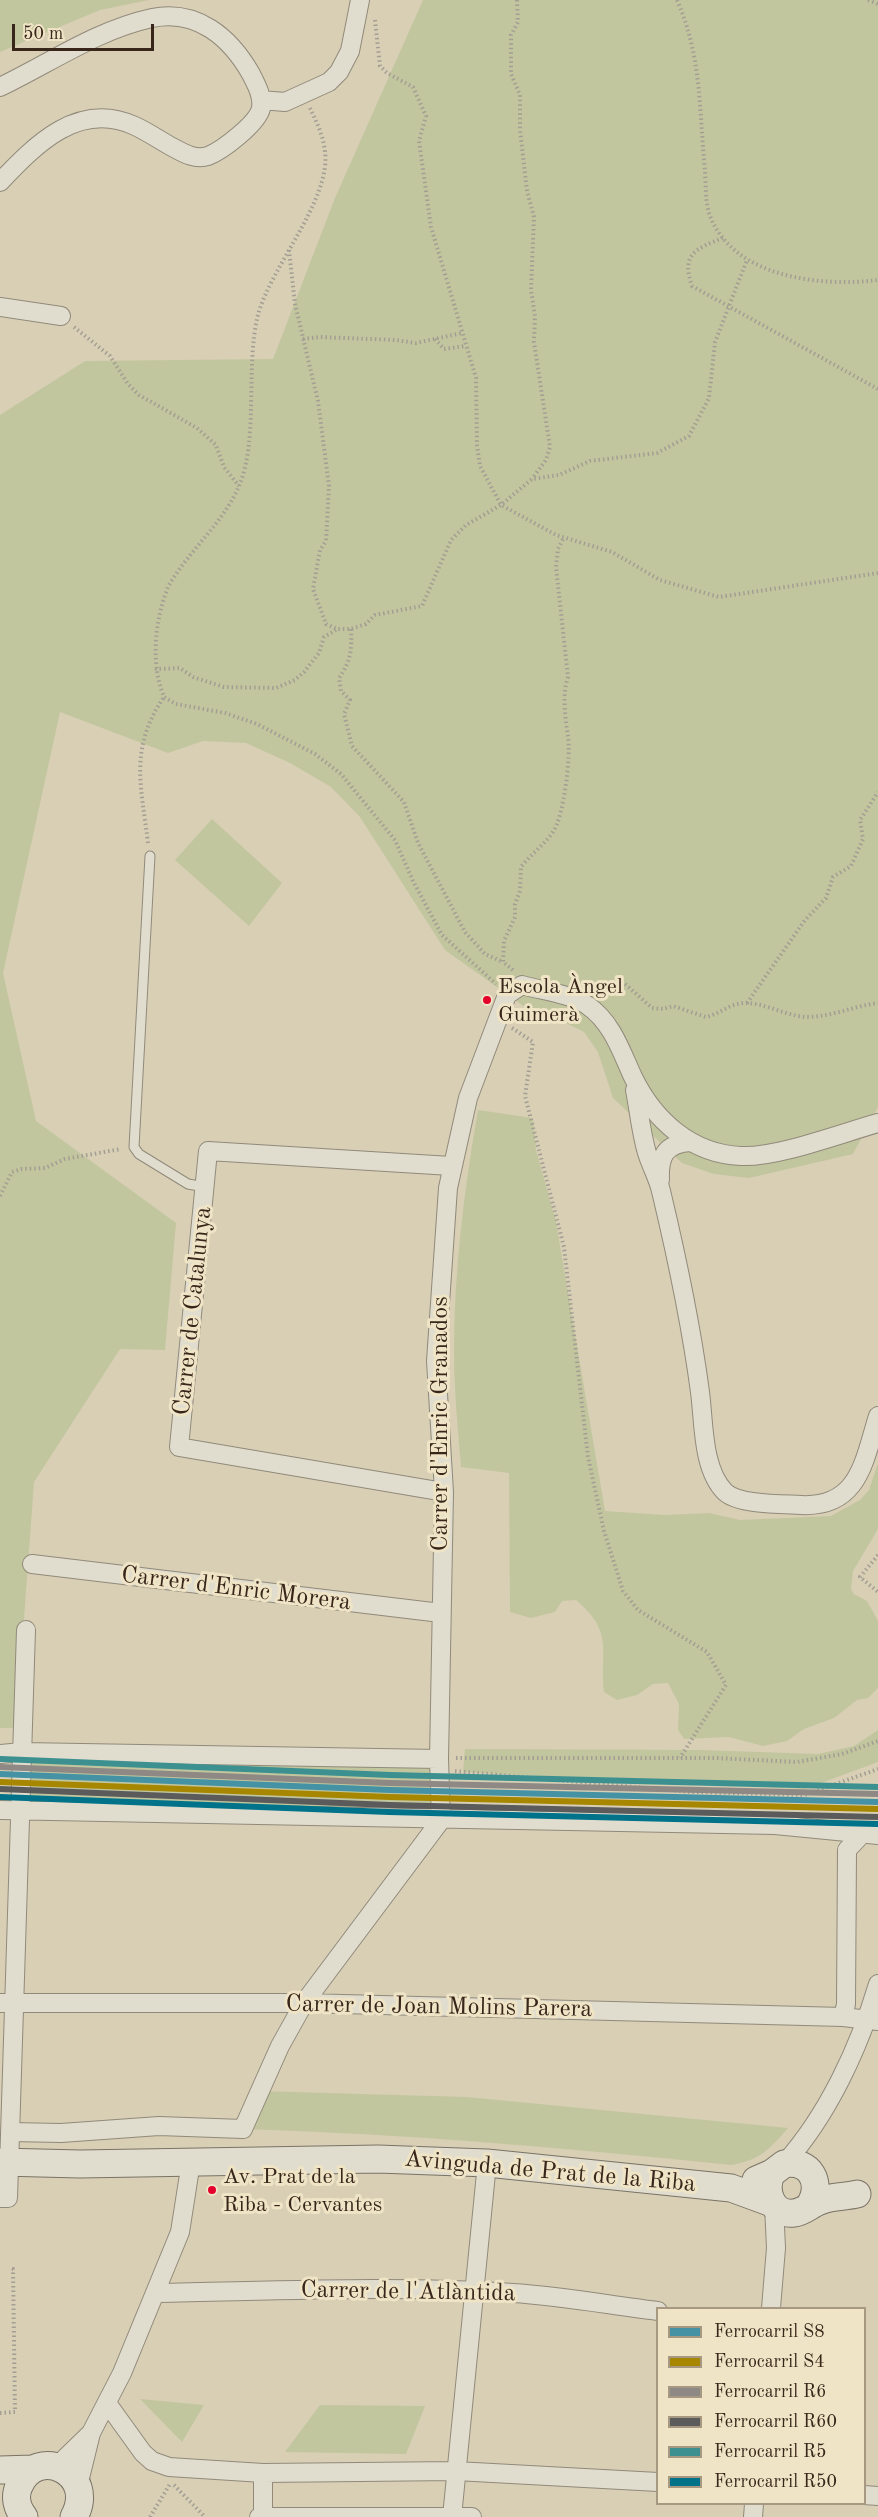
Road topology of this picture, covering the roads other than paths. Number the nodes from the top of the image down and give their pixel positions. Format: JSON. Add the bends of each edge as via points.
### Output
{"nodes":[{"id":1,"x":360,"y":0,"type":"edge"},
{"id":2,"x":0,"y":87,"type":"edge"},
{"id":3,"x":261,"y":100,"type":"junction"},
{"id":4,"x":0,"y":182,"type":"edge"},
{"id":5,"x":0,"y":307,"type":"edge"},
{"id":6,"x":61,"y":316,"type":"road end"},
{"id":7,"x":150,"y":856,"type":"road end"},
{"id":8,"x":633,"y":1077,"type":"junction"},
{"id":9,"x":878,"y":1124,"type":"edge"},
{"id":10,"x":690,"y":1142,"type":"junction"},
{"id":11,"x":451,"y":1166,"type":"junction"},
{"id":12,"x":205,"y":1187,"type":"junction"},
{"id":13,"x":660,"y":1188,"type":"junction"},
{"id":14,"x":878,"y":1416,"type":"edge"},
{"id":15,"x":444,"y":1492,"type":"junction"},
{"id":16,"x":32,"y":1564,"type":"dead end"},
{"id":17,"x":441,"y":1613,"type":"junction"},
{"id":18,"x":26,"y":1630,"type":"dead end"},
{"id":19,"x":22,"y":1752,"type":"junction"},
{"id":20,"x":0,"y":1754,"type":"edge"},
{"id":21,"x":439,"y":1764,"type":"junction"},
{"id":22,"x":0,"y":1810,"type":"edge"},
{"id":23,"x":20,"y":1810,"type":"junction"},
{"id":24,"x":441,"y":1820,"type":"junction"},
{"id":25,"x":870,"y":1835,"type":"edge"},
{"id":26,"x":878,"y":1984,"type":"edge"},
{"id":27,"x":7,"y":2003,"type":"edge"},
{"id":28,"x":304,"y":2003,"type":"junction"},
{"id":29,"x":843,"y":2017,"type":"junction"},
{"id":30,"x":873,"y":2020,"type":"edge"},
{"id":31,"x":817,"y":2121,"type":"junction"},
{"id":32,"x":7,"y":2122,"type":"edge"},
{"id":33,"x":4,"y":2162,"type":"edge"},
{"id":34,"x":191,"y":2162,"type":"junction"},
{"id":35,"x":487,"y":2163,"type":"junction"},
{"id":36,"x":795,"y":2171,"type":"junction"},
{"id":37,"x":731,"y":2188,"type":"junction"},
{"id":38,"x":867,"y":2195,"type":"edge"},
{"id":39,"x":0,"y":2198,"type":"edge"},
{"id":40,"x":788,"y":2207,"type":"junction"},
{"id":41,"x":476,"y":2291,"type":"junction"},
{"id":42,"x":157,"y":2293,"type":"junction"},
{"id":43,"x":771,"y":2307,"type":"edge"},
{"id":44,"x":656,"y":2311,"type":"edge"},
{"id":45,"x":107,"y":2403,"type":"junction"},
{"id":46,"x":91,"y":2433,"type":"junction"},
{"id":47,"x":45,"y":2468,"type":"junction"},
{"id":48,"x":0,"y":2470,"type":"edge"},
{"id":49,"x":456,"y":2471,"type":"junction"},
{"id":50,"x":263,"y":2473,"type":"junction"},
{"id":51,"x":656,"y":2482,"type":"edge"},
{"id":52,"x":82,"y":2505,"type":"edge"},
{"id":53,"x":15,"y":2511,"type":"edge"},
{"id":54,"x":261,"y":2516,"type":"edge"},
{"id":55,"x":452,"y":2516,"type":"edge"},
{"id":56,"x":472,"y":2517,"type":"edge"}],
"edges":[{"from":1,"to":3,"type":"street","via":[[352,45],[339,72],[329,82],[285,102]]},
{"from":2,"to":3,"type":"street","via":[[86,40],[162,16],[182,17],[210,27],[224,37],[247,67]]},
{"from":3,"to":4,"type":"street","via":[[258,115],[238,136],[207,156],[193,157],[114,119],[84,118],[59,128]]},
{"from":5,"to":6,"type":"street"},
{"from":7,"to":12,"type":"lane","via":[[134,1147],[188,1184]]},
{"from":8,"to":10,"type":"street","via":[[650,1108]]},
{"from":8,"to":11,"type":"street","name":"Carrer d'Enric Granados","via":[[622,1048],[588,1006],[566,996],[515,990],[468,1098]]},
{"from":8,"to":13,"type":"street","via":[[647,1151]]},
{"from":9,"to":10,"type":"street","via":[[742,1156]]},
{"from":10,"to":13,"type":"street","via":[[665,1150],[660,1158]]},
{"from":11,"to":12,"type":"street","name":"Carrer de Catalunya","via":[[208,1150]]},
{"from":11,"to":15,"type":"street","name":"Carrer d'Enric Granados","via":[[436,1361]]},
{"from":12,"to":15,"type":"street","name":"Carrer de Catalunya","via":[[179,1447]]},
{"from":13,"to":14,"type":"street","via":[[688,1308],[708,1455],[716,1479],[726,1493],[745,1501],[807,1505],[843,1496],[863,1464]]},
{"from":15,"to":17,"type":"street","name":"Carrer d'Enric Granados"},
{"from":16,"to":17,"type":"street","name":"Carrer d'Enric Morera"},
{"from":17,"to":21,"type":"street","name":"Carrer d'Enric Granados"},
{"from":18,"to":19,"type":"street"},
{"from":19,"to":20,"type":"street"},
{"from":19,"to":21,"type":"street"},
{"from":19,"to":23,"type":"street"},
{"from":21,"to":24,"type":"street","name":"Carrer d'Enric Granados"},
{"from":22,"to":23,"type":"street"},
{"from":23,"to":24,"type":"street"},
{"from":23,"to":27,"type":"street"},
{"from":24,"to":25,"type":"street","via":[[775,1825]]},
{"from":24,"to":28,"type":"street"},
{"from":25,"to":29,"type":"street","via":[[847,1850]]},
{"from":26,"to":30,"type":"street"},
{"from":27,"to":28,"type":"street","name":"Carrer de Joan Molins Parera"},
{"from":27,"to":32,"type":"street"},
{"from":28,"to":29,"type":"street","name":"Carrer de Joan Molins Parera"},
{"from":28,"to":32,"type":"street","via":[[243,2128],[159,2126],[61,2133]]},
{"from":29,"to":30,"type":"street","name":"Carrer de Joan Molins Parera"},
{"from":30,"to":31,"type":"street"},
{"from":31,"to":36,"type":"street"},
{"from":31,"to":36,"type":"street","via":[[809,2156]]},
{"from":32,"to":33,"type":"street"},
{"from":33,"to":34,"type":"main road","name":"Avinguda de Prat de la Riba"},
{"from":33,"to":39,"type":"street","via":[[8,2198]]},
{"from":34,"to":35,"type":"main road","name":"Avinguda de Prat de la Riba"},
{"from":34,"to":42,"type":"street","via":[[180,2232]]},
{"from":35,"to":37,"type":"main road","name":"Avinguda de Prat de la Riba"},
{"from":35,"to":41,"type":"street"},
{"from":36,"to":37,"type":"main road"},
{"from":36,"to":38,"type":"main road"},
{"from":36,"to":40,"type":"main road","via":[[816,2193]]},
{"from":36,"to":40,"type":"main road","via":[[767,2184]]},
{"from":37,"to":40,"type":"main road"},
{"from":38,"to":40,"type":"main road"},
{"from":40,"to":43,"type":"street","via":[[776,2248]]},
{"from":41,"to":42,"type":"street","name":"Carrer de l'Atlàntida"},
{"from":41,"to":44,"type":"street","name":"Carrer de l'Atlàntida"},
{"from":41,"to":49,"type":"street"},
{"from":42,"to":45,"type":"street"},
{"from":45,"to":46,"type":"street"},
{"from":45,"to":50,"type":"street","via":[[132,2440],[153,2461],[169,2467]]},
{"from":46,"to":47,"type":"street"},
{"from":46,"to":52,"type":"street"},
{"from":47,"to":48,"type":"main road"},
{"from":47,"to":52,"type":"main road","via":[[73,2477]]},
{"from":47,"to":53,"type":"main road","via":[[21,2481]]},
{"from":49,"to":50,"type":"street"},
{"from":49,"to":51,"type":"street"},
{"from":49,"to":55,"type":"street"},
{"from":50,"to":54,"type":"street"},
{"from":54,"to":55,"type":"street"},
{"from":55,"to":56,"type":"street"}]}
